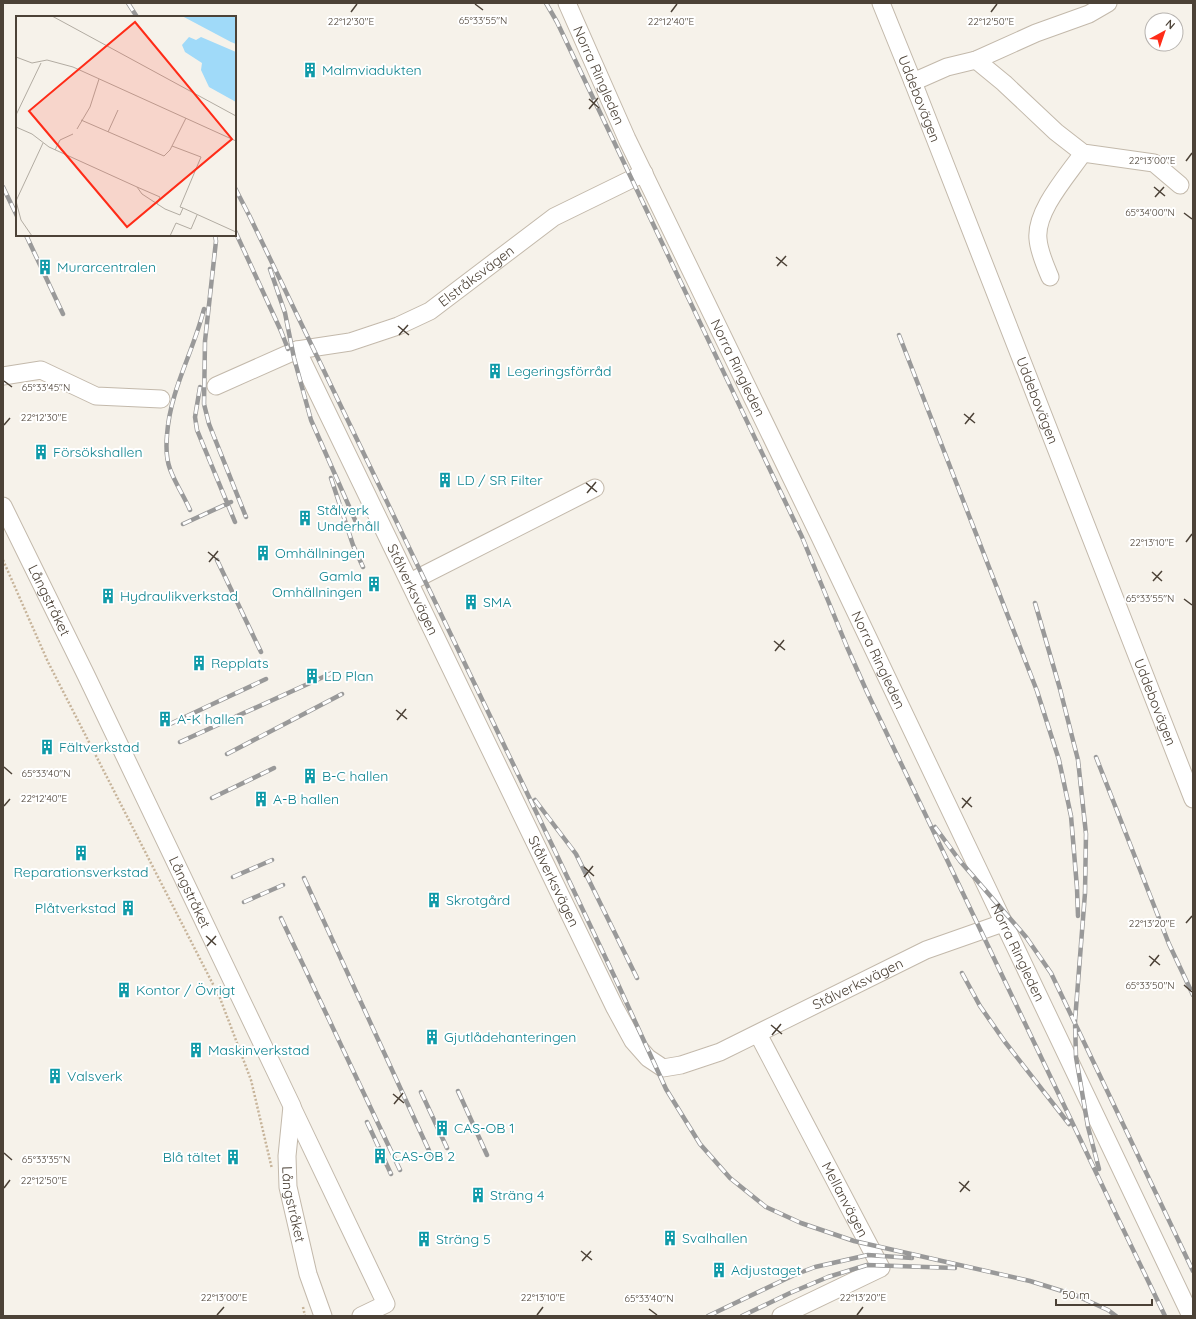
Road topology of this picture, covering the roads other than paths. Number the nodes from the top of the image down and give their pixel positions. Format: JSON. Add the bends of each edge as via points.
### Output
{"nodes":[{"id":1,"x":567,"y":3,"type":"edge"},
{"id":2,"x":881,"y":3,"type":"edge"},
{"id":3,"x":1108,"y":3,"type":"edge"},
{"id":4,"x":976,"y":60,"type":"junction"},
{"id":5,"x":913,"y":82,"type":"junction"},
{"id":6,"x":1083,"y":153,"type":"junction"},
{"id":7,"x":644,"y":173,"type":"junction"},
{"id":8,"x":1180,"y":185,"type":"dead end"},
{"id":9,"x":1050,"y":277,"type":"dead end"},
{"id":10,"x":297,"y":350,"type":"junction"},
{"id":11,"x":3,"y":376,"type":"edge"},
{"id":12,"x":216,"y":386,"type":"dead end"},
{"id":13,"x":161,"y":399,"type":"dead end"},
{"id":14,"x":595,"y":488,"type":"dead end"},
{"id":15,"x":3,"y":506,"type":"edge"},
{"id":16,"x":410,"y":582,"type":"junction"},
{"id":17,"x":1193,"y":799,"type":"edge"},
{"id":18,"x":1003,"y":924,"type":"junction"},
{"id":19,"x":758,"y":1034,"type":"junction"},
{"id":20,"x":292,"y":1106,"type":"junction"},
{"id":21,"x":324,"y":1316,"type":"edge"},
{"id":22,"x":361,"y":1316,"type":"edge"},
{"id":23,"x":781,"y":1316,"type":"edge"},
{"id":24,"x":1191,"y":1316,"type":"edge"}],
"edges":[{"from":1,"to":7,"type":"street","name":"Norra Ringleden"},
{"from":2,"to":5,"type":"street","name":"Uddebovägen"},
{"from":3,"to":4,"type":"street","via":[[1088,14],[1036,33]]},
{"from":4,"to":5,"type":"street","via":[[948,67]]},
{"from":4,"to":6,"type":"street"},
{"from":5,"to":17,"type":"street","name":"Uddebovägen"},
{"from":6,"to":8,"type":"street","via":[[1154,164]]},
{"from":6,"to":9,"type":"street","via":[[1042,215],[1037,238],[1040,254]]},
{"from":7,"to":10,"type":"street","name":"Elstråksvägen","via":[[554,217],[430,312],[350,342]]},
{"from":7,"to":18,"type":"street","name":"Norra Ringleden"},
{"from":10,"to":12,"type":"street","name":"Elstråksvägen"},
{"from":10,"to":16,"type":"street","name":"Stålverksvägen"},
{"from":11,"to":13,"type":"street","via":[[41,370],[96,396]]},
{"from":14,"to":16,"type":"street"},
{"from":15,"to":20,"type":"street","name":"Långstråket"},
{"from":16,"to":19,"type":"street","name":"Stålverksvägen","via":[[633,1041],[648,1058],[663,1068],[720,1052]]},
{"from":18,"to":19,"type":"street","name":"Stålverksvägen","via":[[926,950]]},
{"from":18,"to":24,"type":"street","name":"Norra Ringleden"},
{"from":19,"to":23,"type":"street","name":"Mellanvägen","via":[[881,1268]]},
{"from":20,"to":21,"type":"street","name":"Långstråket","via":[[287,1156],[288,1187],[308,1274]]},
{"from":20,"to":22,"type":"street","via":[[386,1304]]}]}
